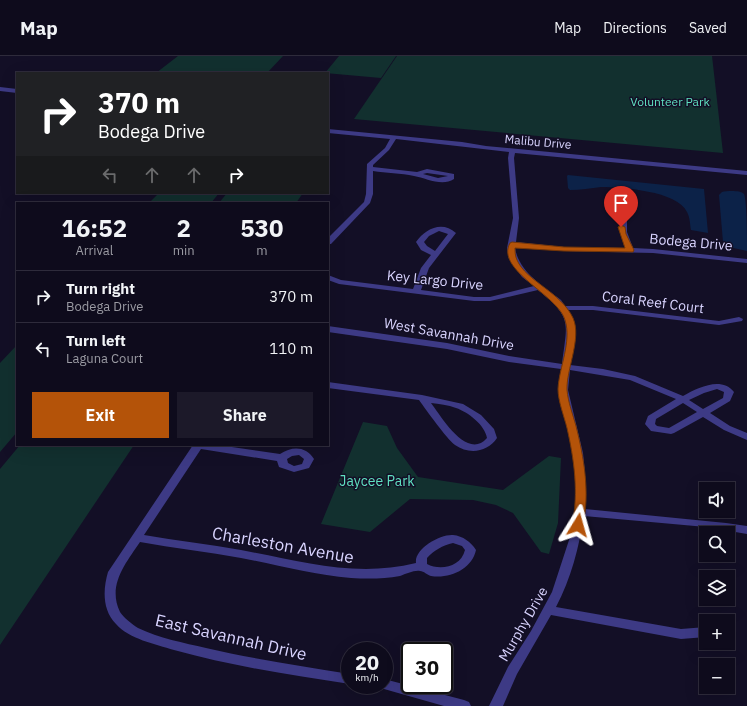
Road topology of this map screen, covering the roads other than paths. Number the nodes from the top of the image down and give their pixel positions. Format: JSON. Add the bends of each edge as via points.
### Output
{"nodes":[{"id":1,"x":0,"y":89,"type":"edge"},
{"id":2,"x":16,"y":91,"type":"edge"},
{"id":3,"x":329,"y":131,"type":"edge"},
{"id":4,"x":394,"y":138,"type":"junction"},
{"id":5,"x":512,"y":150,"type":"junction"},
{"id":6,"x":369,"y":169,"type":"junction"},
{"id":7,"x":747,"y":172,"type":"edge"},
{"id":8,"x":417,"y":174,"type":"dead end"},
{"id":9,"x":624,"y":213,"type":"dead end"},
{"id":10,"x":329,"y":241,"type":"edge"},
{"id":11,"x":512,"y":244,"type":"junction"},
{"id":12,"x":630,"y":250,"type":"junction"},
{"id":13,"x":434,"y":254,"type":"dead end"},
{"id":14,"x":747,"y":261,"type":"edge"},
{"id":15,"x":329,"y":277,"type":"edge"},
{"id":16,"x":540,"y":287,"type":"junction"},
{"id":17,"x":416,"y":292,"type":"junction"},
{"id":18,"x":563,"y":308,"type":"junction"},
{"id":19,"x":739,"y":319,"type":"dead end"},
{"id":20,"x":329,"y":329,"type":"edge"},
{"id":21,"x":566,"y":366,"type":"junction"},
{"id":22,"x":329,"y":384,"type":"edge"},
{"id":23,"x":422,"y":398,"type":"junction"},
{"id":24,"x":684,"y":400,"type":"junction"},
{"id":25,"x":704,"y":413,"type":"junction"},
{"id":26,"x":747,"y":437,"type":"edge"},
{"id":27,"x":197,"y":446,"type":"edge"},
{"id":28,"x":204,"y":446,"type":"edge"},
{"id":29,"x":282,"y":458,"type":"dead end"},
{"id":30,"x":580,"y":512,"type":"junction"},
{"id":31,"x":747,"y":530,"type":"edge"},
{"id":32,"x":138,"y":538,"type":"junction"},
{"id":33,"x":422,"y":566,"type":"dead end"},
{"id":34,"x":549,"y":610,"type":"junction"},
{"id":35,"x":699,"y":633,"type":"edge"},
{"id":36,"x":341,"y":678,"type":"edge"},
{"id":37,"x":393,"y":686,"type":"edge"},
{"id":38,"x":464,"y":706,"type":"edge"},
{"id":39,"x":496,"y":706,"type":"edge"}],
"edges":[{"from":1,"to":2,"type":"street"},
{"from":3,"to":4,"type":"street","name":"Malibu Drive"},
{"from":4,"to":5,"type":"street","name":"Malibu Drive"},
{"from":4,"to":6,"type":"street","via":[[387,149],[370,164]]},
{"from":5,"to":7,"type":"street","name":"Malibu Drive"},
{"from":5,"to":11,"type":"street","name":"Murphy Drive","via":[[516,225]]},
{"from":6,"to":8,"type":"street"},
{"from":6,"to":10,"type":"street","via":[[367,203]]},
{"from":9,"to":12,"type":"street","via":[[622,234]]},
{"from":11,"to":12,"type":"street","name":"Bodega Drive","via":[[564,249]]},
{"from":11,"to":16,"type":"street","name":"Murphy Drive","via":[[515,263]]},
{"from":12,"to":14,"type":"street","name":"Bodega Drive"},
{"from":13,"to":17,"type":"street","via":[[425,268]]},
{"from":15,"to":17,"type":"street","name":"Key Largo Drive","via":[[339,282]]},
{"from":16,"to":17,"type":"street","name":"Key Largo Drive","via":[[490,299]]},
{"from":16,"to":18,"type":"street","name":"Murphy Drive"},
{"from":18,"to":19,"type":"street","name":"Coral Reef Court","via":[[593,308],[719,323]]},
{"from":18,"to":21,"type":"street","name":"Murphy Drive","via":[[571,329]]},
{"from":20,"to":21,"type":"street","name":"West Savannah Drive"},
{"from":21,"to":24,"type":"street","name":"West Savannah Drive","via":[[632,378],[664,389]]},
{"from":21,"to":30,"type":"street","name":"Murphy Drive","via":[[563,390],[578,453]]},
{"from":22,"to":23,"type":"street"},
{"from":23,"to":23,"type":"street","via":[[460,406],[478,417],[491,430],[492,438],[486,445],[474,448],[457,442]]},
{"from":24,"to":25,"type":"street","name":"West Savannah Drive"},
{"from":24,"to":25,"type":"street","via":[[708,387],[718,386],[729,392],[727,399]]},
{"from":24,"to":25,"type":"street","via":[[651,418],[650,424],[654,429],[671,431]]},
{"from":25,"to":26,"type":"street","name":"West Savannah Drive"},
{"from":27,"to":32,"type":"street","name":"East Savannah Drive"},
{"from":28,"to":29,"type":"street"},
{"from":30,"to":31,"type":"street","via":[[689,520]]},
{"from":30,"to":34,"type":"street","name":"Murphy Drive","via":[[558,592]]},
{"from":32,"to":33,"type":"street","name":"Charleston Avenue","via":[[241,554],[318,571],[355,575],[390,574]]},
{"from":32,"to":36,"type":"street","name":"East Savannah Drive","via":[[114,572],[110,587],[112,604],[120,622],[136,633],[167,645]]},
{"from":34,"to":35,"type":"street","via":[[681,634]]},
{"from":34,"to":39,"type":"street","name":"Murphy Drive","via":[[512,671]]},
{"from":37,"to":38,"type":"street"}]}
